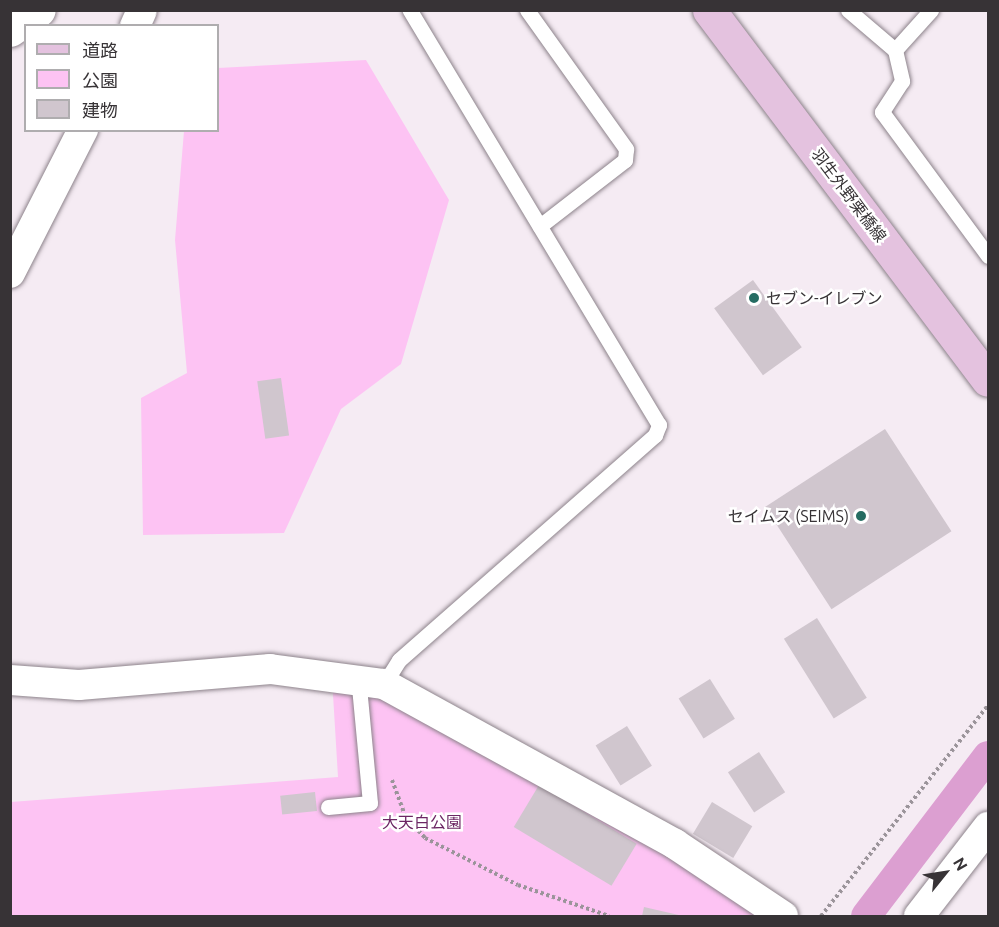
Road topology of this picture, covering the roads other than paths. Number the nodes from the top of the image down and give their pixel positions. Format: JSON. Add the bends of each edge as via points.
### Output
{"nodes":[{"id":1,"x":39,"y":10,"type":"edge"},
{"id":2,"x":142,"y":10,"type":"edge"},
{"id":3,"x":410,"y":10,"type":"edge"},
{"id":4,"x":526,"y":10,"type":"edge"},
{"id":5,"x":709,"y":10,"type":"edge"},
{"id":6,"x":848,"y":10,"type":"edge"},
{"id":7,"x":931,"y":10,"type":"edge"},
{"id":8,"x":136,"y":24,"type":"edge"},
{"id":9,"x":10,"y":30,"type":"edge"},
{"id":10,"x":895,"y":50,"type":"junction"},
{"id":11,"x":81,"y":132,"type":"edge"},
{"id":12,"x":540,"y":226,"type":"junction"},
{"id":13,"x":988,"y":256,"type":"edge"},
{"id":14,"x":10,"y":273,"type":"edge"},
{"id":15,"x":988,"y":380,"type":"edge"},
{"id":16,"x":10,"y":680,"type":"edge"},
{"id":17,"x":371,"y":680,"type":"junction"},
{"id":18,"x":328,"y":807,"type":"dead end"},
{"id":19,"x":988,"y":826,"type":"edge"},
{"id":20,"x":783,"y":916,"type":"edge"},
{"id":21,"x":919,"y":916,"type":"edge"}],
"edges":[{"from":1,"to":9,"type":"street"},
{"from":2,"to":8,"type":"street"},
{"from":3,"to":12,"type":"lane"},
{"from":4,"to":12,"type":"lane","via":[[626,149],[625,160]]},
{"from":5,"to":15,"type":"main road","name":"羽生外野栗橋線"},
{"from":6,"to":10,"type":"lane"},
{"from":7,"to":10,"type":"lane"},
{"from":10,"to":13,"type":"lane","via":[[902,81],[882,112]]},
{"from":11,"to":14,"type":"street"},
{"from":12,"to":17,"type":"lane","via":[[659,425],[655,435],[399,660]]},
{"from":16,"to":17,"type":"street","via":[[79,685],[270,669]]},
{"from":17,"to":18,"type":"lane","via":[[370,803]]},
{"from":17,"to":20,"type":"street","via":[[675,844]]},
{"from":19,"to":21,"type":"street"}]}
